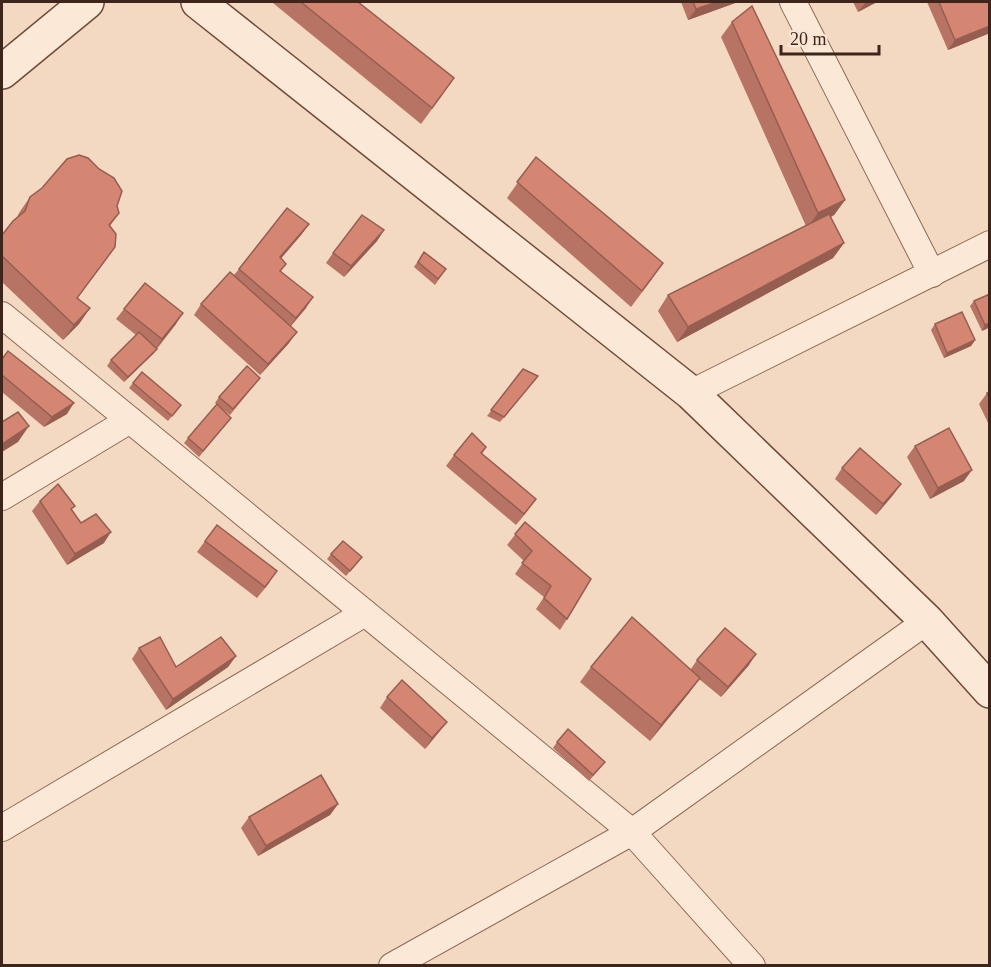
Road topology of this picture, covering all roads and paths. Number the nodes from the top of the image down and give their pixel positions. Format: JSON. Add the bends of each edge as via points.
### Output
{"nodes":[{"id":1,"x":87,"y":2,"type":"edge"},
{"id":2,"x":198,"y":2,"type":"edge"},
{"id":3,"x":793,"y":2,"type":"edge"},
{"id":4,"x":2,"y":72,"type":"edge"},
{"id":5,"x":990,"y":244,"type":"edge"},
{"id":6,"x":932,"y":274,"type":"junction"},
{"id":7,"x":2,"y":315,"type":"edge"},
{"id":8,"x":691,"y":393,"type":"junction"},
{"id":9,"x":130,"y":420,"type":"junction"},
{"id":10,"x":2,"y":496,"type":"edge"},
{"id":11,"x":365,"y":613,"type":"junction"},
{"id":12,"x":927,"y":621,"type":"junction"},
{"id":13,"x":990,"y":691,"type":"edge"},
{"id":14,"x":2,"y":828,"type":"edge"},
{"id":15,"x":632,"y":832,"type":"junction"},
{"id":16,"x":392,"y":966,"type":"edge"},
{"id":17,"x":752,"y":966,"type":"edge"}],
"edges":[{"from":1,"to":4,"type":"street"},
{"from":2,"to":8,"type":"street"},
{"from":3,"to":6,"type":"street"},
{"from":5,"to":6,"type":"street"},
{"from":6,"to":8,"type":"street"},
{"from":7,"to":9,"type":"street"},
{"from":8,"to":12,"type":"street"},
{"from":9,"to":10,"type":"street"},
{"from":9,"to":11,"type":"street"},
{"from":11,"to":14,"type":"street"},
{"from":11,"to":15,"type":"street"},
{"from":12,"to":13,"type":"street"},
{"from":12,"to":15,"type":"street"},
{"from":15,"to":16,"type":"street"},
{"from":15,"to":17,"type":"street"}]}
